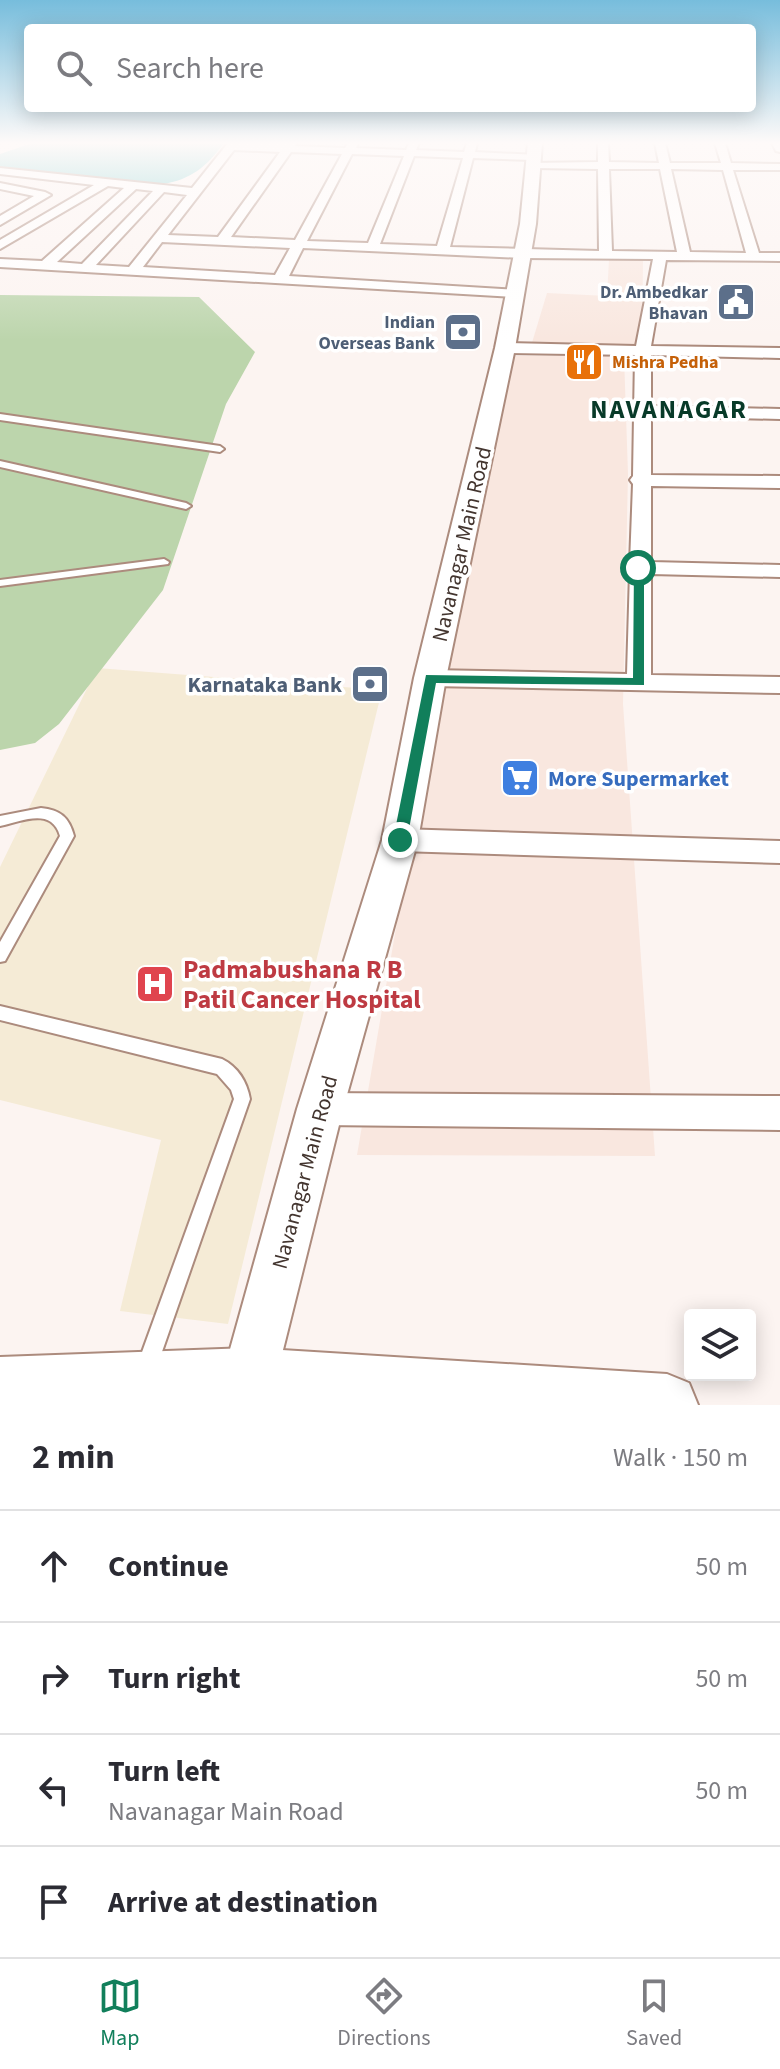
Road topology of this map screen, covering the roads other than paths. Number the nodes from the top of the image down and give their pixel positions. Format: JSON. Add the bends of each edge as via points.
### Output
{"nodes":[{"id":1,"x":21,"y":209,"type":"edge"},
{"id":2,"x":62,"y":209,"type":"edge"},
{"id":3,"x":108,"y":209,"type":"edge"},
{"id":4,"x":142,"y":209,"type":"edge"},
{"id":5,"x":181,"y":209,"type":"edge"},
{"id":6,"x":245,"y":209,"type":"edge"},
{"id":7,"x":318,"y":209,"type":"edge"},
{"id":8,"x":388,"y":209,"type":"edge"},
{"id":9,"x":454,"y":209,"type":"edge"},
{"id":10,"x":529,"y":209,"type":"edge"},
{"id":11,"x":605,"y":209,"type":"edge"},
{"id":12,"x":673,"y":209,"type":"edge"},
{"id":13,"x":739,"y":209,"type":"edge"},
{"id":14,"x":2,"y":219,"type":"edge"},
{"id":15,"x":157,"y":238,"type":"junction"},
{"id":16,"x":221,"y":242,"type":"junction"},
{"id":17,"x":0,"y":245,"type":"edge"},
{"id":18,"x":298,"y":246,"type":"junction"},
{"id":19,"x":372,"y":249,"type":"junction"},
{"id":20,"x":442,"y":251,"type":"junction"},
{"id":21,"x":523,"y":254,"type":"junction"},
{"id":22,"x":606,"y":255,"type":"junction"},
{"id":23,"x":660,"y":256,"type":"junction"},
{"id":24,"x":684,"y":256,"type":"junction"},
{"id":25,"x":754,"y":257,"type":"junction"},
{"id":26,"x":780,"y":257,"type":"edge"},
{"id":27,"x":0,"y":263,"type":"edge"},
{"id":28,"x":46,"y":265,"type":"junction"},
{"id":29,"x":85,"y":268,"type":"junction"},
{"id":30,"x":132,"y":272,"type":"junction"},
{"id":31,"x":279,"y":281,"type":"junction"},
{"id":32,"x":513,"y":293,"type":"junction"},
{"id":33,"x":505,"y":348,"type":"junction"},
{"id":34,"x":643,"y":350,"type":"junction"},
{"id":35,"x":780,"y":353,"type":"edge"},
{"id":36,"x":643,"y":411,"type":"junction"},
{"id":37,"x":780,"y":414,"type":"edge"},
{"id":38,"x":0,"y":417,"type":"edge"},
{"id":39,"x":220,"y":449,"type":"dead end"},
{"id":40,"x":0,"y":464,"type":"edge"},
{"id":41,"x":639,"y":480,"type":"junction"},
{"id":42,"x":780,"y":482,"type":"edge"},
{"id":43,"x":186,"y":506,"type":"dead end"},
{"id":44,"x":164,"y":562,"type":"dead end"},
{"id":45,"x":638,"y":568,"type":"junction"},
{"id":46,"x":780,"y":571,"type":"edge"},
{"id":47,"x":0,"y":583,"type":"edge"},
{"id":48,"x":430,"y":678,"type":"junction"},
{"id":49,"x":639,"y":682,"type":"junction"},
{"id":50,"x":780,"y":685,"type":"edge"},
{"id":51,"x":0,"y":821,"type":"edge"},
{"id":52,"x":400,"y":840,"type":"junction"},
{"id":53,"x":780,"y":852,"type":"edge"},
{"id":54,"x":0,"y":956,"type":"edge"},
{"id":55,"x":0,"y":1013,"type":"edge"},
{"id":56,"x":320,"y":1109,"type":"junction"},
{"id":57,"x":780,"y":1113,"type":"edge"},
{"id":58,"x":142,"y":1381,"type":"junction"},
{"id":59,"x":0,"y":1388,"type":"edge"},
{"id":60,"x":248,"y":1391,"type":"edge"},
{"id":61,"x":667,"y":1405,"type":"edge"}],
"edges":[{"from":1,"to":14,"type":"street"},
{"from":2,"to":17,"type":"street"},
{"from":3,"to":28,"type":"street"},
{"from":4,"to":29,"type":"street"},
{"from":5,"to":15,"type":"street"},
{"from":6,"to":16,"type":"street"},
{"from":7,"to":18,"type":"street"},
{"from":8,"to":19,"type":"street"},
{"from":9,"to":20,"type":"street"},
{"from":10,"to":21,"type":"main road","name":"Navanagar Main Road"},
{"from":11,"to":22,"type":"street"},
{"from":12,"to":24,"type":"street"},
{"from":13,"to":25,"type":"street"},
{"from":15,"to":16,"type":"street"},
{"from":15,"to":30,"type":"street"},
{"from":16,"to":18,"type":"street"},
{"from":18,"to":19,"type":"street"},
{"from":18,"to":31,"type":"street"},
{"from":19,"to":20,"type":"street"},
{"from":20,"to":21,"type":"street"},
{"from":21,"to":22,"type":"street"},
{"from":21,"to":32,"type":"main road","name":"Navanagar Main Road"},
{"from":22,"to":23,"type":"street"},
{"from":23,"to":24,"type":"street"},
{"from":23,"to":34,"type":"street"},
{"from":24,"to":25,"type":"street"},
{"from":25,"to":26,"type":"street"},
{"from":27,"to":28,"type":"street"},
{"from":28,"to":29,"type":"street"},
{"from":29,"to":30,"type":"street"},
{"from":30,"to":31,"type":"street"},
{"from":31,"to":32,"type":"street"},
{"from":32,"to":33,"type":"main road","name":"Navanagar Main Road"},
{"from":33,"to":34,"type":"street"},
{"from":33,"to":48,"type":"main road","name":"Navanagar Main Road"},
{"from":34,"to":35,"type":"street"},
{"from":34,"to":36,"type":"street"},
{"from":36,"to":37,"type":"street"},
{"from":36,"to":41,"type":"street"},
{"from":38,"to":39,"type":"lane"},
{"from":40,"to":43,"type":"lane"},
{"from":41,"to":42,"type":"street"},
{"from":41,"to":45,"type":"street"},
{"from":44,"to":47,"type":"lane"},
{"from":45,"to":46,"type":"street"},
{"from":45,"to":49,"type":"street"},
{"from":48,"to":49,"type":"street"},
{"from":48,"to":52,"type":"main road","name":"Navanagar Main Road"},
{"from":49,"to":50,"type":"street"},
{"from":51,"to":54,"type":"lane","via":[[54,814],[66,826],[67,836]]},
{"from":52,"to":53,"type":"street"},
{"from":52,"to":56,"type":"main road","name":"Navanagar Main Road"},
{"from":55,"to":58,"type":"lane","via":[[222,1067],[239,1086],[242,1099]]},
{"from":56,"to":57,"type":"street"},
{"from":56,"to":60,"type":"main road","name":"Navanagar Main Road"},
{"from":58,"to":59,"type":"main road"},
{"from":58,"to":60,"type":"main road"},
{"from":60,"to":61,"type":"main road"}]}
